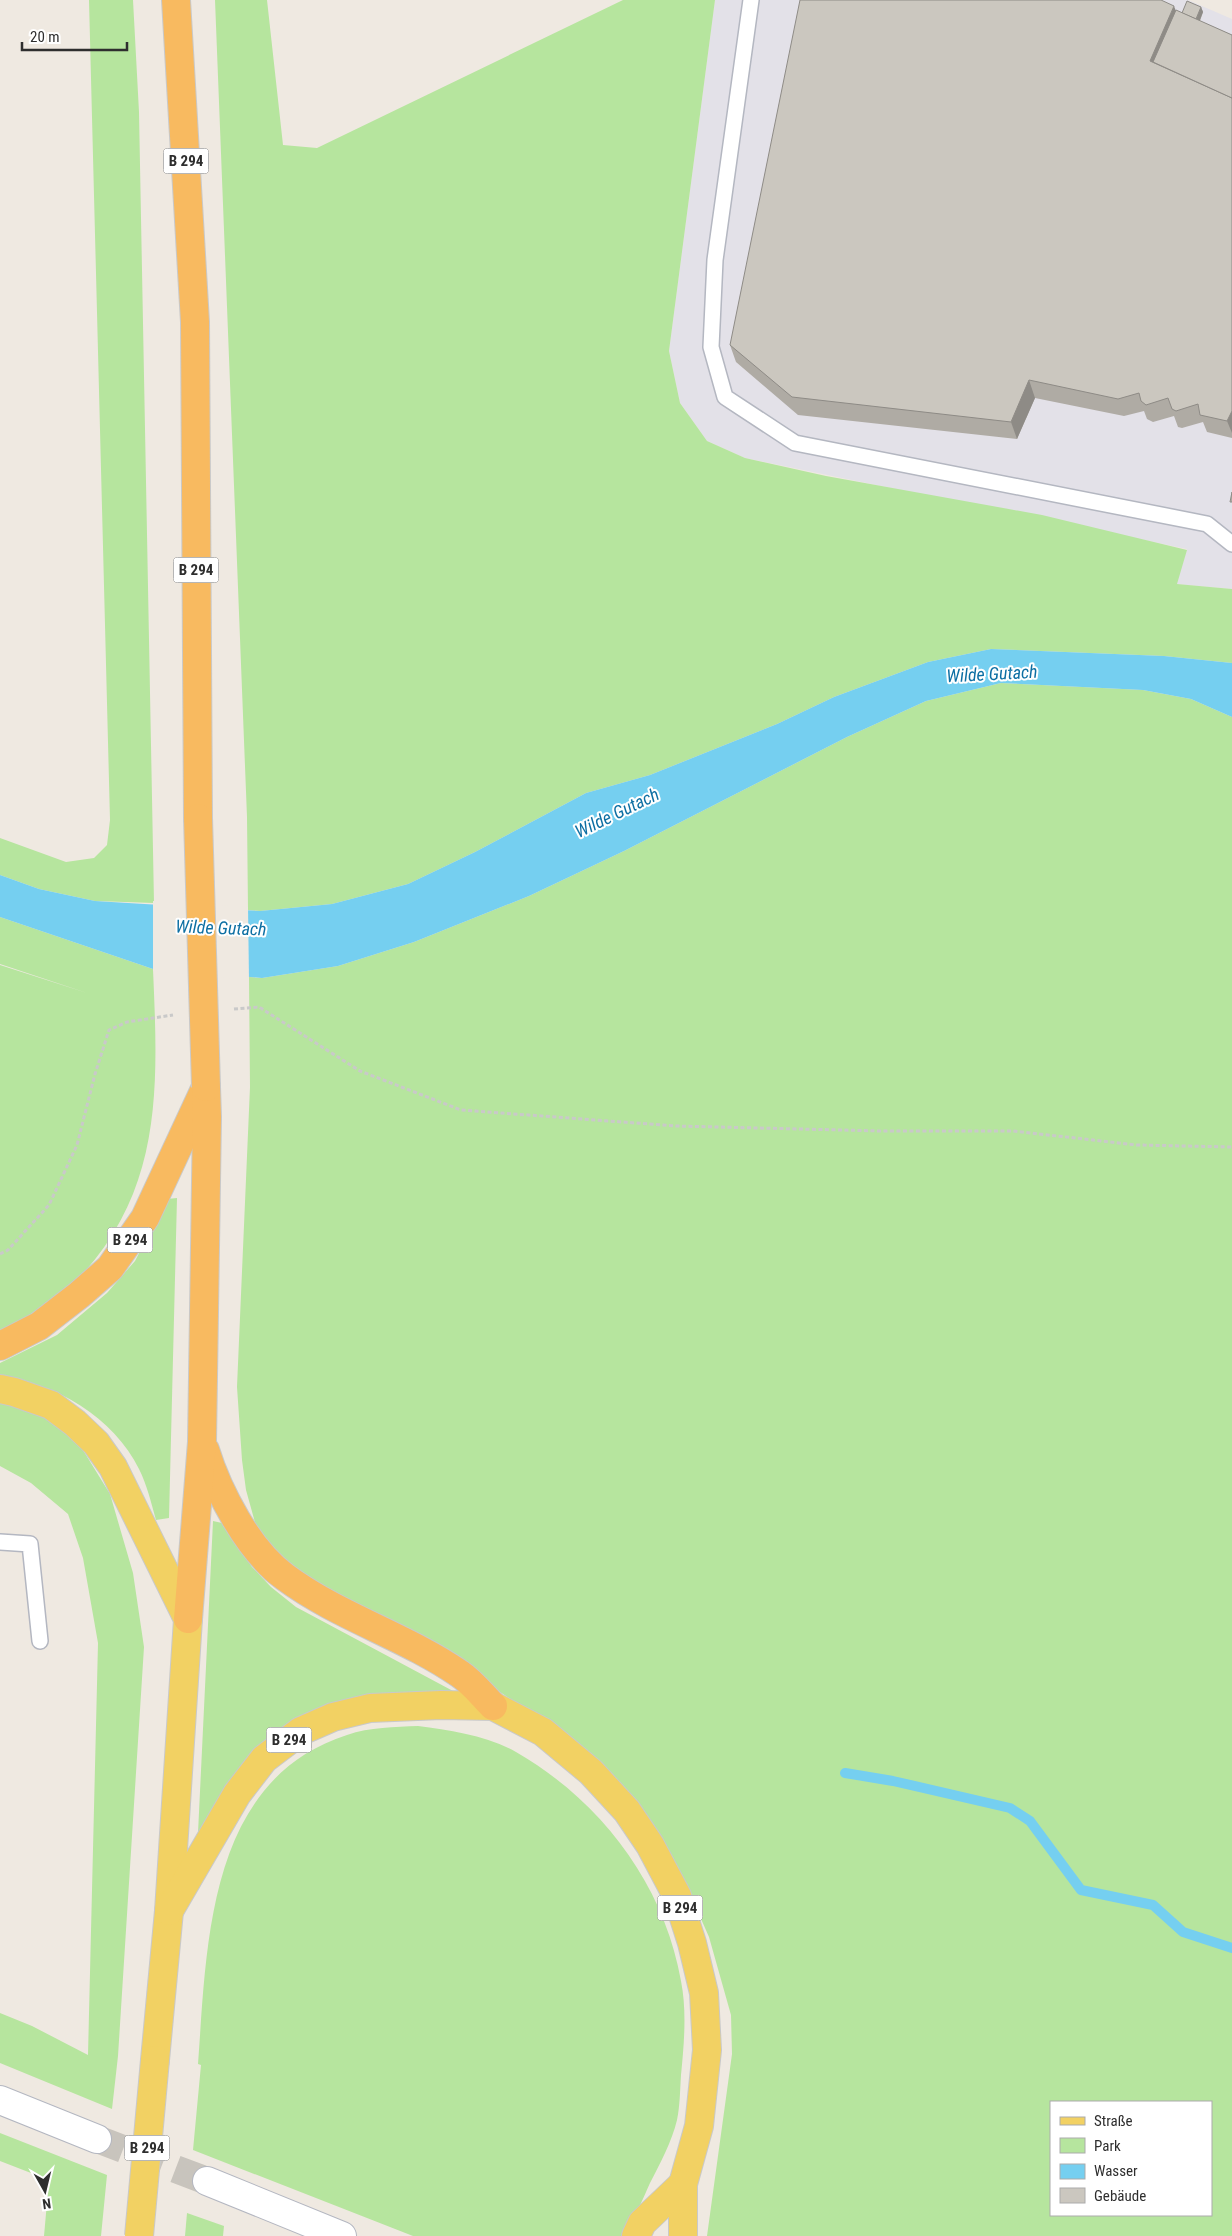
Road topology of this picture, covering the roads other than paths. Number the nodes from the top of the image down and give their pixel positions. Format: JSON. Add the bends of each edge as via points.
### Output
{"nodes":[{"id":1,"x":176,"y":0,"type":"edge"},
{"id":2,"x":751,"y":0,"type":"edge"},
{"id":3,"x":1232,"y":544,"type":"edge"},
{"id":4,"x":206,"y":1087,"type":"junction"},
{"id":5,"x":0,"y":1346,"type":"edge"},
{"id":6,"x":0,"y":1389,"type":"edge"},
{"id":7,"x":202,"y":1442,"type":"junction"},
{"id":8,"x":0,"y":1542,"type":"edge"},
{"id":9,"x":188,"y":1620,"type":"junction"},
{"id":10,"x":40,"y":1642,"type":"dead end"},
{"id":11,"x":493,"y":1706,"type":"junction"},
{"id":12,"x":169,"y":1911,"type":"junction"},
{"id":13,"x":0,"y":2100,"type":"edge"},
{"id":14,"x":97,"y":2139,"type":"tunnel mouth"},
{"id":15,"x":206,"y":2181,"type":"tunnel mouth"},
{"id":16,"x":683,"y":2184,"type":"junction"},
{"id":17,"x":139,"y":2236,"type":"edge"},
{"id":18,"x":342,"y":2236,"type":"edge"},
{"id":19,"x":636,"y":2236,"type":"edge"},
{"id":20,"x":683,"y":2236,"type":"edge"}],
"edges":[{"from":1,"to":4,"type":"highway","number":"B 294","bridge":true,"via":[[195,322],[198,818]]},
{"from":2,"to":3,"type":"lane","via":[[715,260],[711,348],[725,397],[795,443],[1207,524]]},
{"from":4,"to":5,"type":"highway","number":"B 294","via":[[145,1218],[110,1268],[39,1326]]},
{"from":4,"to":7,"type":"highway","number":"B 294"},
{"from":6,"to":9,"type":"main road","number":"B 294","via":[[51,1405],[96,1443],[113,1467]]},
{"from":7,"to":9,"type":"highway","number":"B 294"},
{"from":7,"to":11,"type":"highway","number":"B 294","via":[[232,1514],[255,1546],[283,1576],[462,1675]]},
{"from":8,"to":10,"type":"lane","via":[[30,1544]]},
{"from":9,"to":12,"type":"main road","number":"B 294"},
{"from":11,"to":12,"type":"main road","number":"B 294","via":[[370,1708],[332,1717],[301,1731],[264,1759],[237,1794]]},
{"from":11,"to":16,"type":"main road","number":"B 294","via":[[543,1732],[591,1772],[627,1811],[650,1845],[677,1896],[704,1993],[707,2050],[699,2126]]},
{"from":12,"to":17,"type":"main road","number":"B 294","bridge":true},
{"from":13,"to":14,"type":"main road"},
{"from":15,"to":18,"type":"main road"},
{"from":16,"to":19,"type":"main road","via":[[642,2223]]},
{"from":16,"to":20,"type":"main road","number":"B 294"}]}
